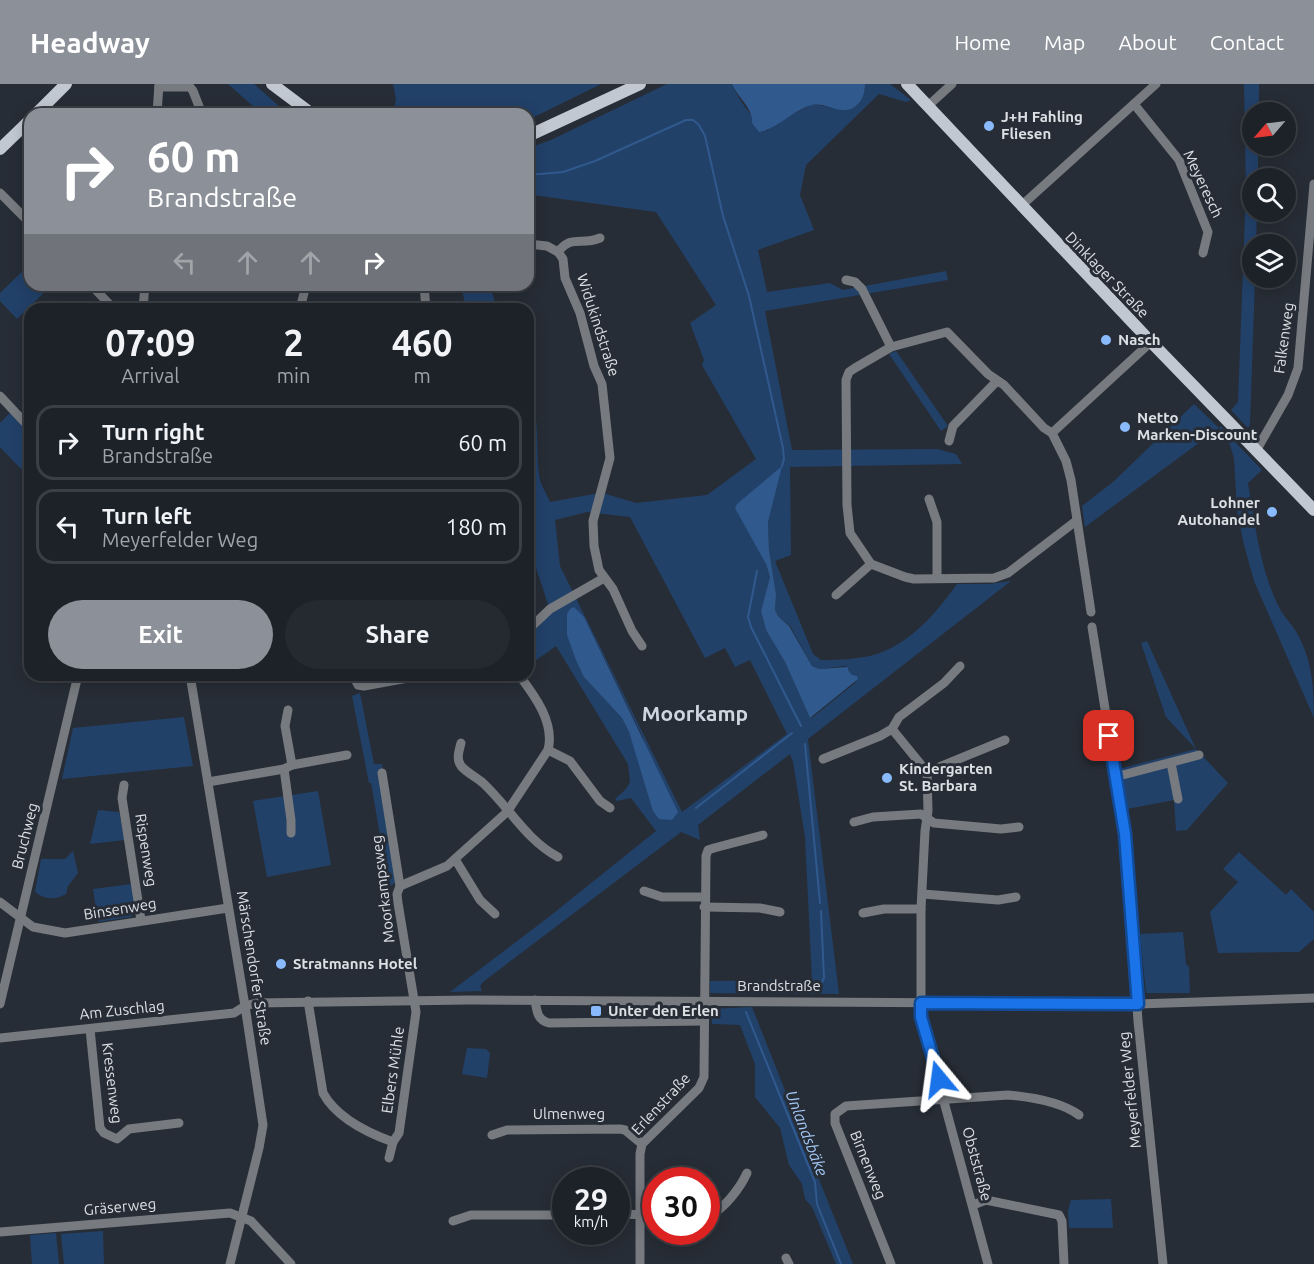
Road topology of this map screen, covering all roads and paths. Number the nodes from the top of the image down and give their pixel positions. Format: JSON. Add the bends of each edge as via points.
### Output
{"nodes":[{"id":1,"x":66,"y":84,"type":"edge"},
{"id":2,"x":272,"y":84,"type":"edge"},
{"id":3,"x":640,"y":84,"type":"edge"},
{"id":4,"x":907,"y":84,"type":"edge"},
{"id":5,"x":952,"y":84,"type":"edge"},
{"id":6,"x":1156,"y":84,"type":"edge"},
{"id":7,"x":159,"y":86,"type":"edge"},
{"id":8,"x":1134,"y":104,"type":"junction"},
{"id":9,"x":929,"y":105,"type":"junction"},
{"id":10,"x":42,"y":108,"type":"edge"},
{"id":11,"x":157,"y":108,"type":"edge"},
{"id":12,"x":199,"y":108,"type":"edge"},
{"id":13,"x":304,"y":108,"type":"edge"},
{"id":14,"x":24,"y":126,"type":"edge"},
{"id":15,"x":534,"y":133,"type":"edge"},
{"id":16,"x":0,"y":149,"type":"edge"},
{"id":17,"x":1314,"y":184,"type":"edge"},
{"id":18,"x":0,"y":193,"type":"edge"},
{"id":19,"x":1021,"y":206,"type":"junction"},
{"id":20,"x":24,"y":217,"type":"edge"},
{"id":21,"x":600,"y":238,"type":"dead end"},
{"id":22,"x":534,"y":245,"type":"edge"},
{"id":23,"x":558,"y":252,"type":"junction"},
{"id":24,"x":1203,"y":253,"type":"dead end"},
{"id":25,"x":846,"y":280,"type":"dead end"},
{"id":26,"x":97,"y":291,"type":"edge"},
{"id":27,"x":108,"y":303,"type":"edge"},
{"id":28,"x":1151,"y":342,"type":"junction"},
{"id":29,"x":891,"y":347,"type":"junction"},
{"id":30,"x":997,"y":381,"type":"junction"},
{"id":31,"x":0,"y":396,"type":"edge"},
{"id":32,"x":24,"y":422,"type":"edge"},
{"id":33,"x":1052,"y":433,"type":"junction"},
{"id":34,"x":949,"y":441,"type":"dead end"},
{"id":35,"x":1256,"y":451,"type":"junction"},
{"id":36,"x":929,"y":499,"type":"dead end"},
{"id":37,"x":1314,"y":510,"type":"edge"},
{"id":38,"x":1077,"y":521,"type":"junction"},
{"id":39,"x":871,"y":564,"type":"junction"},
{"id":40,"x":604,"y":578,"type":"junction"},
{"id":41,"x":937,"y":578,"type":"junction"},
{"id":42,"x":836,"y":595,"type":"dead end"},
{"id":43,"x":1091,"y":612,"type":"dead end"},
{"id":44,"x":534,"y":624,"type":"edge"},
{"id":45,"x":1092,"y":627,"type":"dead end"},
{"id":46,"x":642,"y":646,"type":"dead end"},
{"id":47,"x":960,"y":666,"type":"dead end"},
{"id":48,"x":77,"y":681,"type":"edge"},
{"id":49,"x":191,"y":681,"type":"edge"},
{"id":50,"x":356,"y":681,"type":"edge"},
{"id":51,"x":391,"y":681,"type":"edge"},
{"id":52,"x":523,"y":681,"type":"edge"},
{"id":53,"x":288,"y":710,"type":"dead end"},
{"id":54,"x":892,"y":729,"type":"junction"},
{"id":55,"x":1005,"y":740,"type":"dead end"},
{"id":56,"x":461,"y":743,"type":"dead end"},
{"id":57,"x":548,"y":750,"type":"junction"},
{"id":58,"x":347,"y":755,"type":"dead end"},
{"id":59,"x":1199,"y":755,"type":"dead end"},
{"id":60,"x":823,"y":759,"type":"dead end"},
{"id":61,"x":1170,"y":763,"type":"junction"},
{"id":62,"x":288,"y":767,"type":"junction"},
{"id":63,"x":927,"y":772,"type":"junction"},
{"id":64,"x":382,"y":773,"type":"dead end"},
{"id":65,"x":1115,"y":777,"type":"junction"},
{"id":66,"x":208,"y":782,"type":"junction"},
{"id":67,"x":124,"y":785,"type":"dead end"},
{"id":68,"x":1178,"y":799,"type":"dead end"},
{"id":69,"x":610,"y":808,"type":"dead end"},
{"id":70,"x":507,"y":812,"type":"junction"},
{"id":71,"x":927,"y":820,"type":"junction"},
{"id":72,"x":854,"y":822,"type":"dead end"},
{"id":73,"x":1019,"y":827,"type":"dead end"},
{"id":74,"x":291,"y":833,"type":"dead end"},
{"id":75,"x":763,"y":835,"type":"dead end"},
{"id":76,"x":558,"y":857,"type":"dead end"},
{"id":77,"x":455,"y":860,"type":"junction"},
{"id":78,"x":400,"y":886,"type":"junction"},
{"id":79,"x":644,"y":891,"type":"dead end"},
{"id":80,"x":923,"y":894,"type":"junction"},
{"id":81,"x":705,"y":897,"type":"junction"},
{"id":82,"x":1016,"y":897,"type":"dead end"},
{"id":83,"x":0,"y":902,"type":"edge"},
{"id":84,"x":704,"y":907,"type":"junction"},
{"id":85,"x":228,"y":908,"type":"junction"},
{"id":86,"x":921,"y":909,"type":"junction"},
{"id":87,"x":780,"y":912,"type":"dead end"},
{"id":88,"x":863,"y":913,"type":"dead end"},
{"id":89,"x":495,"y":914,"type":"dead end"},
{"id":90,"x":20,"y":919,"type":"junction"},
{"id":91,"x":141,"y":920,"type":"junction"},
{"id":92,"x":1314,"y":998,"type":"edge"},
{"id":93,"x":535,"y":1000,"type":"junction"},
{"id":94,"x":308,"y":1001,"type":"junction"},
{"id":95,"x":413,"y":1001,"type":"junction"},
{"id":96,"x":704,"y":1001,"type":"junction"},
{"id":97,"x":921,"y":1003,"type":"junction"},
{"id":98,"x":0,"y":1004,"type":"edge"},
{"id":99,"x":1138,"y":1004,"type":"junction"},
{"id":100,"x":245,"y":1006,"type":"junction"},
{"id":101,"x":704,"y":1021,"type":"junction"},
{"id":102,"x":90,"y":1029,"type":"junction"},
{"id":103,"x":0,"y":1038,"type":"edge"},
{"id":104,"x":944,"y":1100,"type":"junction"},
{"id":105,"x":1079,"y":1115,"type":"dead end"},
{"id":106,"x":179,"y":1123,"type":"dead end"},
{"id":107,"x":492,"y":1135,"type":"dead end"},
{"id":108,"x":393,"y":1142,"type":"junction"},
{"id":109,"x":642,"y":1144,"type":"junction"},
{"id":110,"x":389,"y":1158,"type":"dead end"},
{"id":111,"x":747,"y":1173,"type":"dead end"},
{"id":112,"x":973,"y":1205,"type":"junction"},
{"id":113,"x":720,"y":1207,"type":"edge"},
{"id":114,"x":630,"y":1214,"type":"edge"},
{"id":115,"x":639,"y":1214,"type":"junction"},
{"id":116,"x":642,"y":1214,"type":"edge"},
{"id":117,"x":552,"y":1215,"type":"edge"},
{"id":118,"x":242,"y":1217,"type":"junction"},
{"id":119,"x":453,"y":1221,"type":"dead end"},
{"id":120,"x":0,"y":1232,"type":"edge"},
{"id":121,"x":230,"y":1264,"type":"edge"},
{"id":122,"x":291,"y":1264,"type":"edge"},
{"id":123,"x":640,"y":1264,"type":"edge"},
{"id":124,"x":891,"y":1264,"type":"edge"},
{"id":125,"x":988,"y":1264,"type":"edge"},
{"id":126,"x":1064,"y":1264,"type":"edge"},
{"id":127,"x":1163,"y":1264,"type":"edge"}],
"edges":[{"from":1,"to":10,"type":"main road"},
{"from":2,"to":13,"type":"main road"},
{"from":3,"to":15,"type":"main road"},
{"from":4,"to":9,"type":"main road","name":"Dinklager Straße"},
{"from":5,"to":9,"type":"street"},
{"from":6,"to":8,"type":"street"},
{"from":7,"to":11,"type":"street"},
{"from":7,"to":12,"type":"street","via":[[190,87]]},
{"from":8,"to":19,"type":"street"},
{"from":8,"to":24,"type":"street","name":"Meyeresch","via":[[1179,160],[1208,232]]},
{"from":9,"to":19,"type":"main road","name":"Dinklager Straße"},
{"from":14,"to":16,"type":"main road"},
{"from":17,"to":35,"type":"street","name":"Falkenweg","via":[[1298,368]]},
{"from":18,"to":20,"type":"street"},
{"from":19,"to":28,"type":"main road","name":"Dinklager Straße"},
{"from":21,"to":23,"type":"street","via":[[564,243]]},
{"from":22,"to":23,"type":"street"},
{"from":23,"to":40,"type":"street","name":"Widukindstraße","via":[[602,384],[610,458],[593,522],[594,546]]},
{"from":25,"to":29,"type":"street","via":[[862,289]]},
{"from":26,"to":27,"type":"street"},
{"from":28,"to":33,"type":"street"},
{"from":28,"to":35,"type":"main road","name":"Dinklager Straße"},
{"from":29,"to":30,"type":"street","via":[[946,332]]},
{"from":29,"to":39,"type":"street","via":[[849,372],[846,380],[850,533]]},
{"from":30,"to":33,"type":"street"},
{"from":30,"to":34,"type":"street","via":[[953,426]]},
{"from":31,"to":32,"type":"street"},
{"from":33,"to":38,"type":"street","via":[[1066,461]]},
{"from":35,"to":37,"type":"main road","name":"Dinklager Straße"},
{"from":36,"to":41,"type":"street","via":[[937,522]]},
{"from":38,"to":41,"type":"street","via":[[1008,573],[994,578]]},
{"from":38,"to":43,"type":"street"},
{"from":39,"to":41,"type":"street","via":[[905,577]]},
{"from":39,"to":42,"type":"street"},
{"from":40,"to":44,"type":"street","via":[[550,609]]},
{"from":40,"to":46,"type":"street","name":"Widukindstraße"},
{"from":45,"to":65,"type":"street","name":"Meyerfelder Weg"},
{"from":47,"to":54,"type":"street","via":[[899,717]]},
{"from":48,"to":90,"type":"street","name":"Bruchweg"},
{"from":49,"to":66,"type":"street","name":"Märschendorfer Straße"},
{"from":50,"to":51,"type":"street","via":[[364,686]]},
{"from":52,"to":57,"type":"street","via":[[548,722]]},
{"from":53,"to":62,"type":"street"},
{"from":54,"to":60,"type":"street"},
{"from":54,"to":63,"type":"street"},
{"from":55,"to":63,"type":"street"},
{"from":56,"to":70,"type":"street","via":[[460,765],[482,782]]},
{"from":57,"to":69,"type":"street","via":[[570,761],[600,801]]},
{"from":57,"to":70,"type":"street"},
{"from":58,"to":62,"type":"street"},
{"from":59,"to":61,"type":"street"},
{"from":61,"to":65,"type":"street"},
{"from":61,"to":68,"type":"street"},
{"from":62,"to":66,"type":"street"},
{"from":62,"to":74,"type":"street"},
{"from":63,"to":71,"type":"street","name":"Obststraße"},
{"from":64,"to":78,"type":"street","name":"Moorkampsweg"},
{"from":65,"to":99,"type":"street","name":"Meyerfelder Weg","via":[[1125,834]]},
{"from":66,"to":85,"type":"street","name":"Märschendorfer Straße"},
{"from":67,"to":91,"type":"street","name":"Rispenweg","via":[[122,798]]},
{"from":70,"to":76,"type":"street","via":[[545,850]]},
{"from":70,"to":77,"type":"street"},
{"from":71,"to":72,"type":"street","via":[[921,814]]},
{"from":71,"to":73,"type":"street","via":[[1001,830]]},
{"from":71,"to":80,"type":"street","name":"Obststraße"},
{"from":75,"to":81,"type":"street","name":"Erlenstraße","via":[[708,850]]},
{"from":77,"to":78,"type":"street"},
{"from":77,"to":89,"type":"street","via":[[480,900]]},
{"from":78,"to":95,"type":"street","name":"Moorkampsweg","via":[[398,903]]},
{"from":79,"to":81,"type":"street","via":[[662,897]]},
{"from":80,"to":82,"type":"street","via":[[998,900]]},
{"from":80,"to":86,"type":"street","name":"Obststraße"},
{"from":81,"to":84,"type":"street","name":"Erlenstraße"},
{"from":83,"to":90,"type":"street","name":"Binsenweg"},
{"from":84,"to":87,"type":"street"},
{"from":84,"to":96,"type":"street","name":"Erlenstraße"},
{"from":85,"to":91,"type":"street","name":"Binsenweg"},
{"from":85,"to":100,"type":"street","name":"Märschendorfer Straße"},
{"from":86,"to":88,"type":"street"},
{"from":86,"to":97,"type":"street","name":"Obststraße"},
{"from":90,"to":91,"type":"street","name":"Binsenweg","via":[[33,927],[66,933]]},
{"from":90,"to":98,"type":"street","name":"Bruchweg"},
{"from":92,"to":99,"type":"street","name":"Brandstraße"},
{"from":93,"to":95,"type":"street","name":"Brandstraße"},
{"from":93,"to":96,"type":"street","name":"Brandstraße"},
{"from":93,"to":101,"type":"street","via":[[538,1016],[549,1023]]},
{"from":94,"to":95,"type":"street","name":"Brandstraße"},
{"from":94,"to":100,"type":"street","name":"Brandstraße","via":[[256,1002]]},
{"from":94,"to":108,"type":"street","name":"Elbers Mühle","via":[[328,1103],[370,1132]]},
{"from":95,"to":108,"type":"street","name":"Elbers Mühle","via":[[416,1012],[399,1133]]},
{"from":96,"to":97,"type":"street","name":"Brandstraße"},
{"from":96,"to":101,"type":"street","name":"Erlenstraße"},
{"from":97,"to":99,"type":"street","name":"Brandstraße"},
{"from":97,"to":104,"type":"street","name":"Obststraße","via":[[921,1017]]},
{"from":99,"to":127,"type":"street","name":"Meyerfelder Weg"},
{"from":100,"to":102,"type":"street","name":"Am Zuschlag","via":[[234,1014]]},
{"from":100,"to":118,"type":"street","name":"Märschendorfer Straße","via":[[263,1125]]},
{"from":101,"to":109,"type":"street","name":"Erlenstraße","via":[[703,1083]]},
{"from":102,"to":103,"type":"street","name":"Am Zuschlag"},
{"from":102,"to":106,"type":"street","name":"Kressenweg","via":[[100,1128],[104,1133],[117,1139],[129,1129]]},
{"from":104,"to":105,"type":"street","via":[[1019,1096],[1068,1107]]},
{"from":104,"to":112,"type":"street","name":"Obststraße"},
{"from":104,"to":124,"type":"street","name":"Birnenweg","via":[[846,1106],[835,1114]]},
{"from":107,"to":109,"type":"street","name":"Ulmenweg","via":[[507,1130],[620,1129]]},
{"from":108,"to":110,"type":"street","name":"Elbers Mühle"},
{"from":109,"to":115,"type":"street","name":"Erlenstraße"},
{"from":111,"to":113,"type":"street","via":[[741,1187]]},
{"from":112,"to":125,"type":"street","name":"Obststraße"},
{"from":112,"to":126,"type":"street","via":[[986,1200],[1059,1215]]},
{"from":114,"to":115,"type":"street"},
{"from":115,"to":116,"type":"street"},
{"from":115,"to":123,"type":"street","name":"Erlenstraße"},
{"from":117,"to":119,"type":"street","via":[[471,1215]]},
{"from":118,"to":120,"type":"street","name":"Gräserweg","via":[[230,1213]]},
{"from":118,"to":121,"type":"street","name":"Märschendorfer Straße"},
{"from":118,"to":122,"type":"street","via":[[251,1221]]}]}
